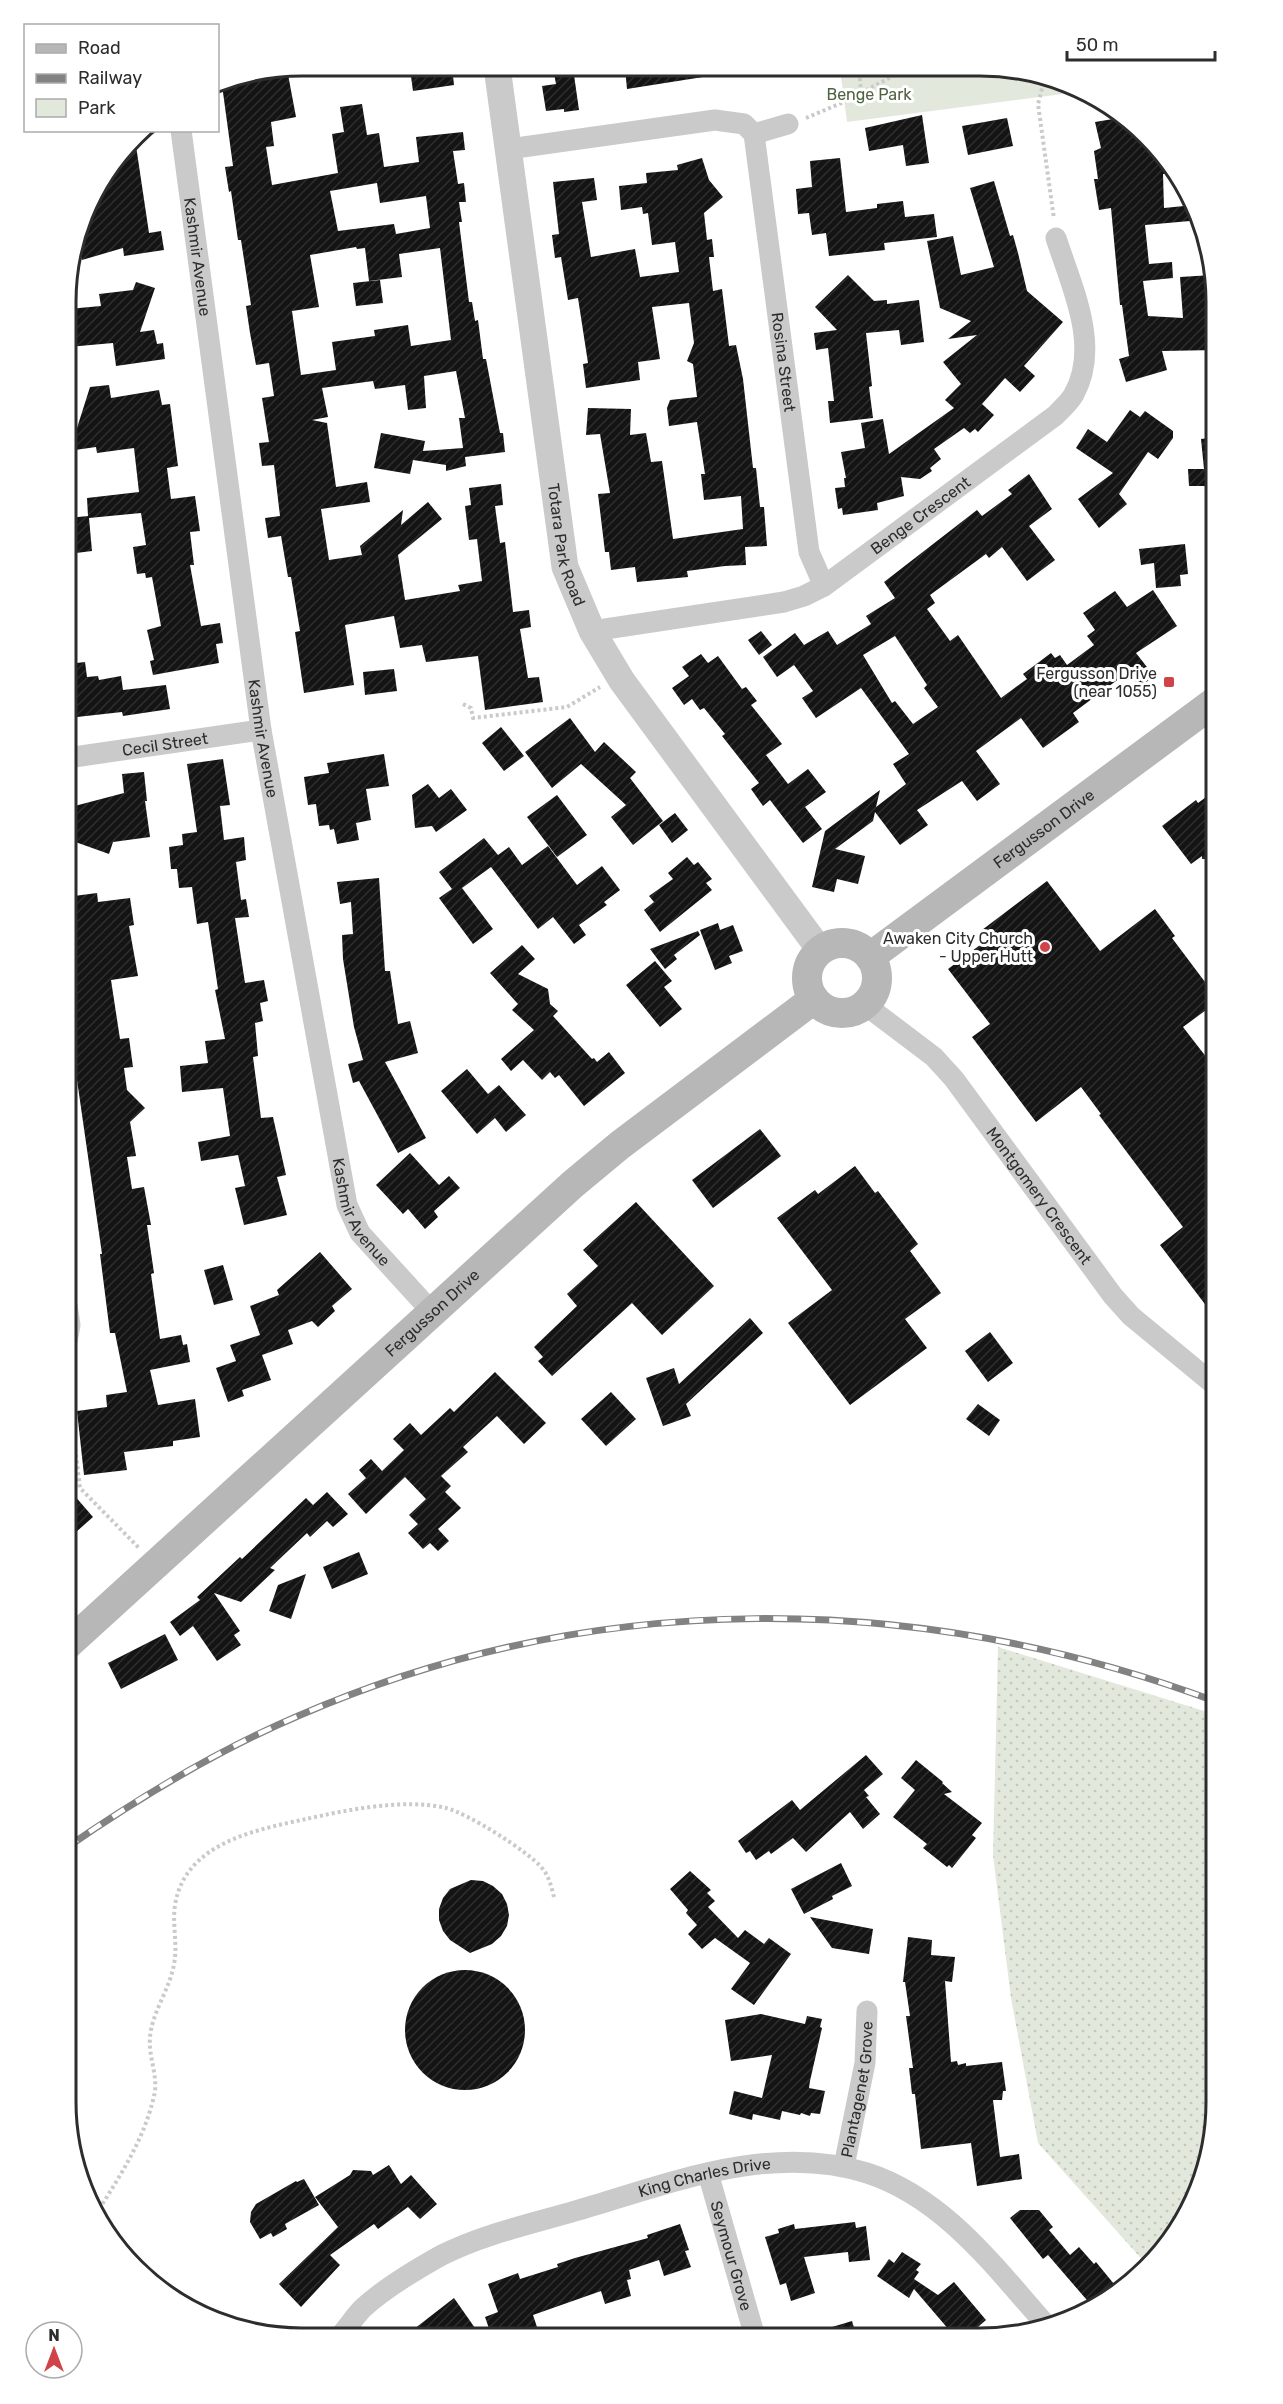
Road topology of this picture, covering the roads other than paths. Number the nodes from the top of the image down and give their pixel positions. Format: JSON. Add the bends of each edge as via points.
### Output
{"nodes":[{"id":1,"x":498,"y":76,"type":"edge"},
{"id":2,"x":788,"y":124,"type":"road end"},
{"id":3,"x":181,"y":132,"type":"edge"},
{"id":4,"x":754,"y":134,"type":"junction"},
{"id":5,"x":508,"y":149,"type":"junction"},
{"id":6,"x":1056,"y":238,"type":"road end"},
{"id":7,"x":824,"y":585,"type":"junction"},
{"id":8,"x":592,"y":631,"type":"junction"},
{"id":9,"x":1207,"y":707,"type":"edge"},
{"id":10,"x":261,"y":730,"type":"junction"},
{"id":11,"x":76,"y":757,"type":"edge"},
{"id":12,"x":820,"y":950,"type":"junction"},
{"id":13,"x":870,"y":957,"type":"junction"},
{"id":14,"x":814,"y":999,"type":"junction"},
{"id":15,"x":864,"y":1004,"type":"junction"},
{"id":16,"x":432,"y":1312,"type":"junction"},
{"id":17,"x":1207,"y":1379,"type":"edge"},
{"id":18,"x":76,"y":1637,"type":"edge"},
{"id":19,"x":867,"y":2011,"type":"dead end"},
{"id":20,"x":844,"y":2166,"type":"junction"},
{"id":21,"x":708,"y":2173,"type":"junction"},
{"id":22,"x":1041,"y":2319,"type":"edge"},
{"id":23,"x":347,"y":2328,"type":"edge"},
{"id":24,"x":752,"y":2328,"type":"edge"}],
"edges":[{"from":1,"to":5,"type":"street","name":"Totara Park Road"},
{"from":2,"to":4,"type":"street"},
{"from":3,"to":10,"type":"street","name":"Kashmir Avenue"},
{"from":4,"to":5,"type":"street","via":[[744,124],[715,120]]},
{"from":4,"to":7,"type":"street","name":"Rosina Street","via":[[810,552]]},
{"from":5,"to":8,"type":"street","name":"Totara Park Road","via":[[565,567]]},
{"from":6,"to":7,"type":"street","name":"Benge Crescent","via":[[1084,336],[1081,375],[1074,394],[1036,431]]},
{"from":7,"to":8,"type":"street","name":"Benge Crescent","via":[[784,602]]},
{"from":8,"to":12,"type":"street","name":"Totara Park Road","via":[[619,676]]},
{"from":9,"to":13,"type":"main road","name":"Fergusson Drive"},
{"from":10,"to":11,"type":"street","name":"Cecil Street"},
{"from":10,"to":16,"type":"street","name":"Kashmir Avenue","via":[[347,1205],[360,1233]]},
{"from":12,"to":13,"type":"main road","via":[[841,942],[862,949]]},
{"from":12,"to":14,"type":"main road","via":[[807,973]]},
{"from":13,"to":15,"type":"main road","via":[[877,981]]},
{"from":14,"to":15,"type":"main road","via":[[834,1012],[846,1012]]},
{"from":14,"to":16,"type":"main road","name":"Fergusson Drive","via":[[573,1184]]},
{"from":15,"to":17,"type":"street","name":"Montgomery Crescent","via":[[934,1057],[1113,1296],[1131,1316]]},
{"from":16,"to":18,"type":"main road","name":"Fergusson Drive"},
{"from":19,"to":20,"type":"street","name":"Plantagenet Grove","via":[[865,2063]]},
{"from":20,"to":21,"type":"street","name":"King Charles Drive","via":[[779,2163]]},
{"from":20,"to":22,"type":"street","name":"King Charles Drive","via":[[870,2173],[912,2194],[957,2226]]},
{"from":21,"to":23,"type":"street","name":"King Charles Drive","via":[[485,2237],[444,2254],[402,2278],[362,2309]]},
{"from":21,"to":24,"type":"street","name":"Seymour Grove"}]}
